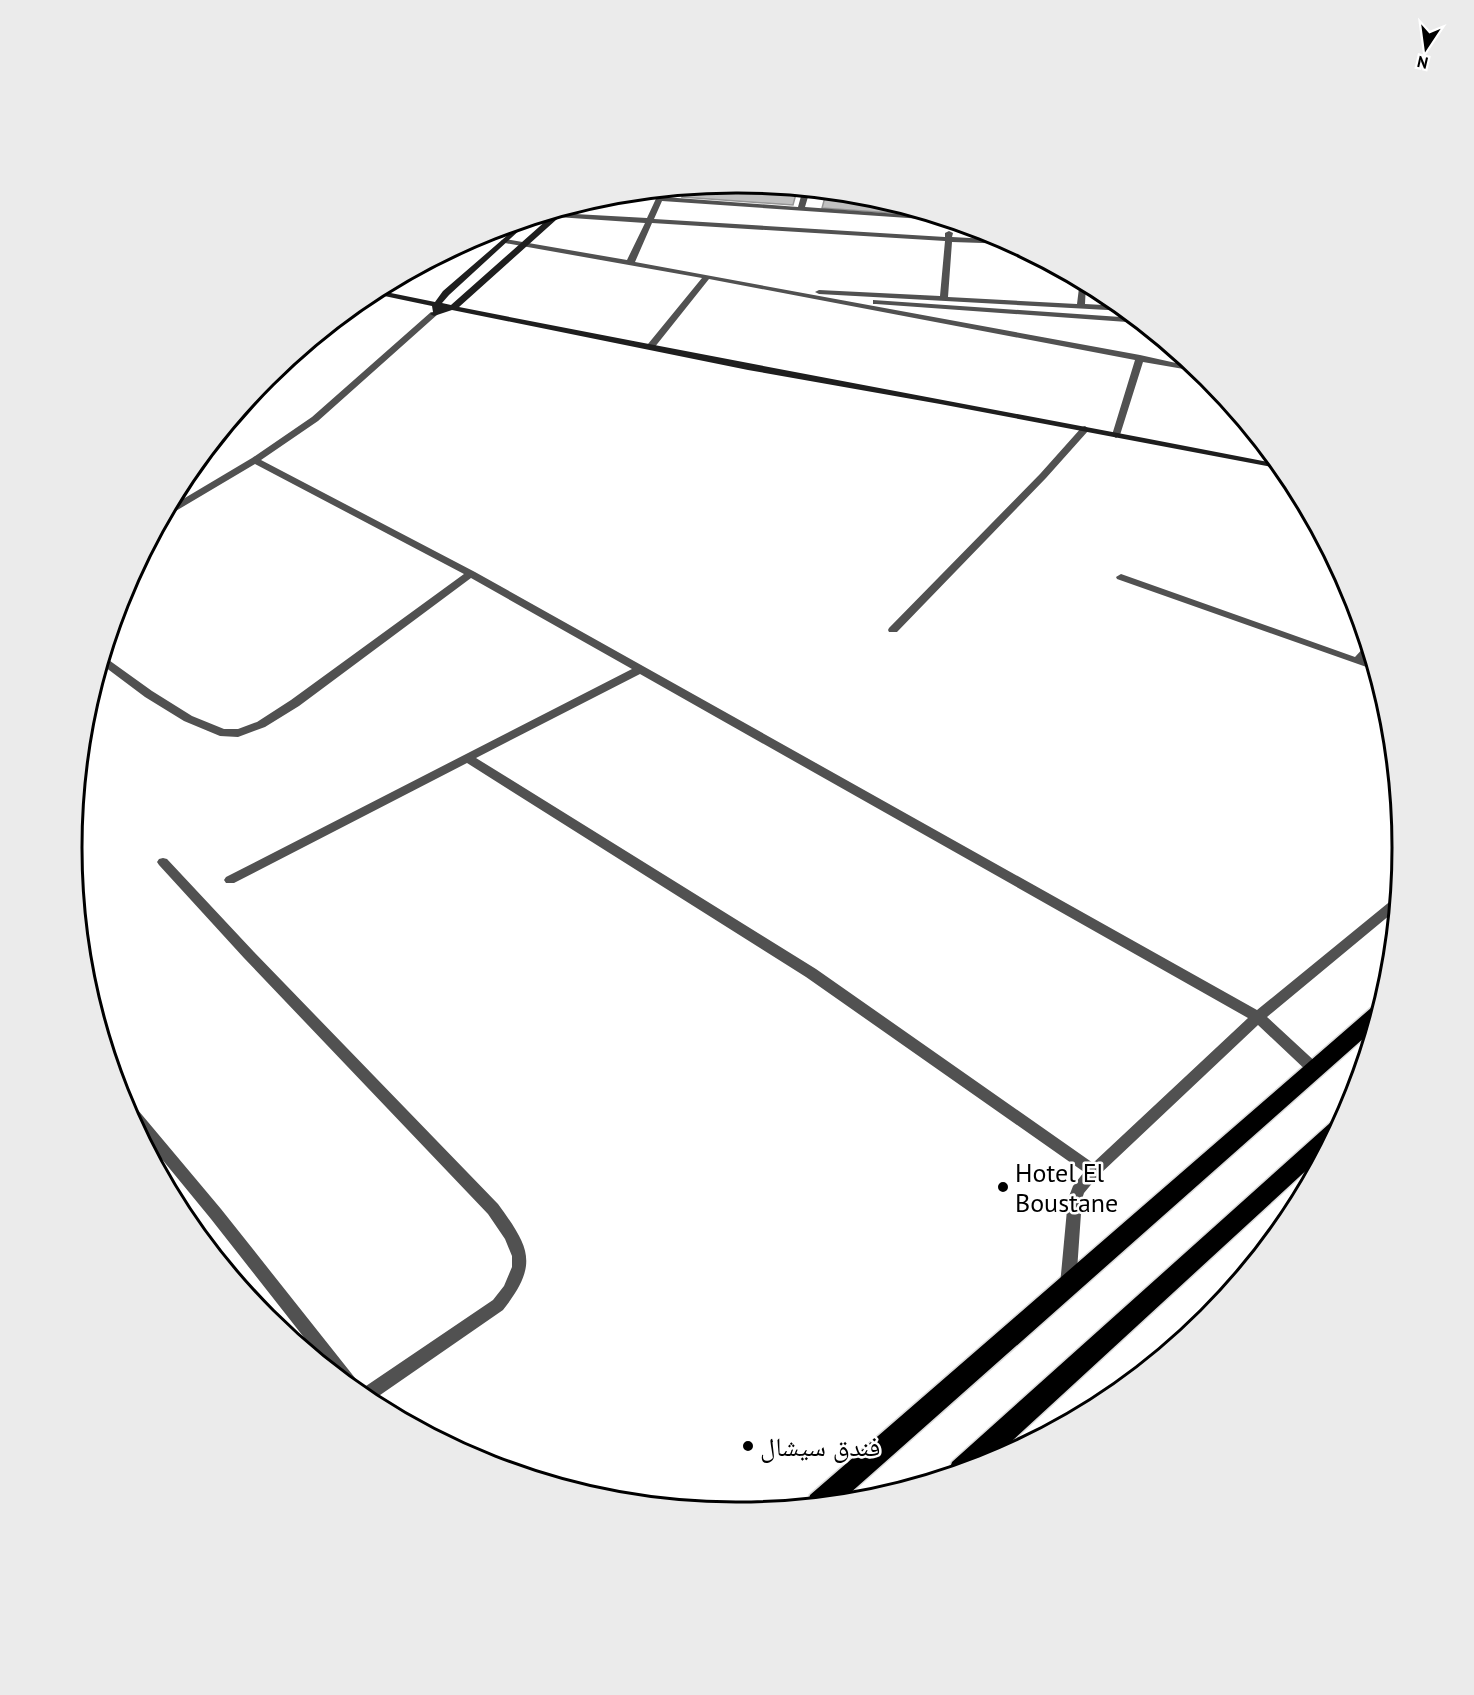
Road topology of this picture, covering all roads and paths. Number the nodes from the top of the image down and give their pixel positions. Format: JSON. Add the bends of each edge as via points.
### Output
{"nodes":[{"id":1,"x":805,"y":197,"type":"edge"},
{"id":2,"x":660,"y":199,"type":"joint"},
{"id":3,"x":801,"y":209,"type":"junction"},
{"id":4,"x":575,"y":213,"type":"edge"},
{"id":5,"x":913,"y":217,"type":"edge"},
{"id":6,"x":551,"y":220,"type":"edge"},
{"id":7,"x":650,"y":221,"type":"junction"},
{"id":8,"x":950,"y":229,"type":"edge"},
{"id":9,"x":515,"y":232,"type":"edge"},
{"id":10,"x":949,"y":239,"type":"junction"},
{"id":11,"x":982,"y":241,"type":"edge"},
{"id":12,"x":505,"y":242,"type":"junction"},
{"id":13,"x":524,"y":245,"type":"junction"},
{"id":14,"x":630,"y":263,"type":"junction"},
{"id":15,"x":707,"y":277,"type":"junction"},
{"id":16,"x":782,"y":290,"type":"junction"},
{"id":17,"x":1082,"y":291,"type":"edge"},
{"id":18,"x":387,"y":295,"type":"edge"},
{"id":19,"x":815,"y":297,"type":"junction"},
{"id":20,"x":944,"y":297,"type":"junction"},
{"id":21,"x":437,"y":304,"type":"junction"},
{"id":22,"x":1081,"y":305,"type":"junction"},
{"id":23,"x":454,"y":307,"type":"junction"},
{"id":24,"x":1107,"y":307,"type":"edge"},
{"id":25,"x":995,"y":311,"type":"junction"},
{"id":26,"x":434,"y":314,"type":"junction"},
{"id":27,"x":1124,"y":320,"type":"edge"},
{"id":28,"x":987,"y":331,"type":"junction"},
{"id":29,"x":651,"y":346,"type":"junction"},
{"id":30,"x":1140,"y":358,"type":"junction"},
{"id":31,"x":1181,"y":366,"type":"edge"},
{"id":32,"x":1085,"y":429,"type":"junction"},
{"id":33,"x":1116,"y":435,"type":"junction"},
{"id":34,"x":255,"y":460,"type":"junction"},
{"id":35,"x":1267,"y":464,"type":"edge"},
{"id":36,"x":180,"y":505,"type":"edge"},
{"id":37,"x":471,"y":574,"type":"junction"},
{"id":38,"x":1121,"y":577,"type":"dead end"},
{"id":39,"x":893,"y":630,"type":"dead end"},
{"id":40,"x":1362,"y":654,"type":"edge"},
{"id":41,"x":1357,"y":661,"type":"junction"},
{"id":42,"x":1365,"y":664,"type":"edge"},
{"id":43,"x":109,"y":665,"type":"edge"},
{"id":44,"x":640,"y":669,"type":"junction"},
{"id":45,"x":467,"y":758,"type":"junction"},
{"id":46,"x":163,"y":862,"type":"dead end"},
{"id":47,"x":230,"y":880,"type":"dead end"},
{"id":48,"x":1388,"y":909,"type":"edge"},
{"id":49,"x":1258,"y":1017,"type":"junction"},
{"id":50,"x":1367,"y":1024,"type":"edge"},
{"id":51,"x":1315,"y":1070,"type":"junction"},
{"id":52,"x":148,"y":1132,"type":"edge"},
{"id":53,"x":1320,"y":1144,"type":"edge"},
{"id":54,"x":1094,"y":1171,"type":"junction"},
{"id":55,"x":1068,"y":1286,"type":"junction"},
{"id":56,"x":334,"y":1363,"type":"edge"},
{"id":57,"x":372,"y":1391,"type":"edge"},
{"id":58,"x":980,"y":1455,"type":"edge"},
{"id":59,"x":830,"y":1495,"type":"edge"}],
"edges":[{"from":1,"to":3,"type":"street"},
{"from":2,"to":3,"type":"street"},
{"from":2,"to":7,"type":"street"},
{"from":3,"to":5,"type":"street"},
{"from":4,"to":7,"type":"street"},
{"from":6,"to":13,"type":"street"},
{"from":7,"to":10,"type":"street"},
{"from":7,"to":14,"type":"street"},
{"from":8,"to":10,"type":"street"},
{"from":9,"to":12,"type":"street"},
{"from":10,"to":11,"type":"street"},
{"from":10,"to":20,"type":"street"},
{"from":12,"to":13,"type":"street"},
{"from":12,"to":21,"type":"street"},
{"from":13,"to":14,"type":"street"},
{"from":13,"to":23,"type":"street"},
{"from":14,"to":15,"type":"street"},
{"from":15,"to":16,"type":"street"},
{"from":15,"to":29,"type":"street"},
{"from":16,"to":19,"type":"street"},
{"from":16,"to":20,"type":"street"},
{"from":17,"to":22,"type":"street"},
{"from":18,"to":21,"type":"street"},
{"from":19,"to":25,"type":"street"},
{"from":19,"to":28,"type":"street"},
{"from":20,"to":22,"type":"street"},
{"from":21,"to":23,"type":"street"},
{"from":21,"to":26,"type":"street"},
{"from":22,"to":24,"type":"street"},
{"from":23,"to":26,"type":"street"},
{"from":23,"to":29,"type":"street"},
{"from":25,"to":27,"type":"street"},
{"from":25,"to":28,"type":"street"},
{"from":26,"to":34,"type":"street","via":[[315,419]]},
{"from":28,"to":30,"type":"street"},
{"from":29,"to":32,"type":"street"},
{"from":30,"to":31,"type":"street"},
{"from":30,"to":33,"type":"street"},
{"from":32,"to":33,"type":"street"},
{"from":32,"to":39,"type":"street"},
{"from":33,"to":35,"type":"street"},
{"from":34,"to":36,"type":"street"},
{"from":34,"to":37,"type":"street"},
{"from":37,"to":43,"type":"street","via":[[295,703],[270,720],[237,734],[207,729]]},
{"from":37,"to":44,"type":"street"},
{"from":38,"to":41,"type":"street"},
{"from":40,"to":41,"type":"street"},
{"from":41,"to":42,"type":"street"},
{"from":44,"to":45,"type":"street"},
{"from":44,"to":49,"type":"street"},
{"from":45,"to":47,"type":"street"},
{"from":45,"to":54,"type":"street","via":[[811,973]]},
{"from":46,"to":57,"type":"street","via":[[493,1209],[516,1241],[520,1256],[514,1287],[498,1305]]},
{"from":48,"to":49,"type":"street"},
{"from":49,"to":51,"type":"street"},
{"from":49,"to":54,"type":"street"},
{"from":50,"to":51,"type":"highway"},
{"from":51,"to":55,"type":"highway"},
{"from":52,"to":56,"type":"street"},
{"from":53,"to":58,"type":"highway"},
{"from":54,"to":55,"type":"street","via":[[1075,1199]]},
{"from":55,"to":59,"type":"highway"}]}
